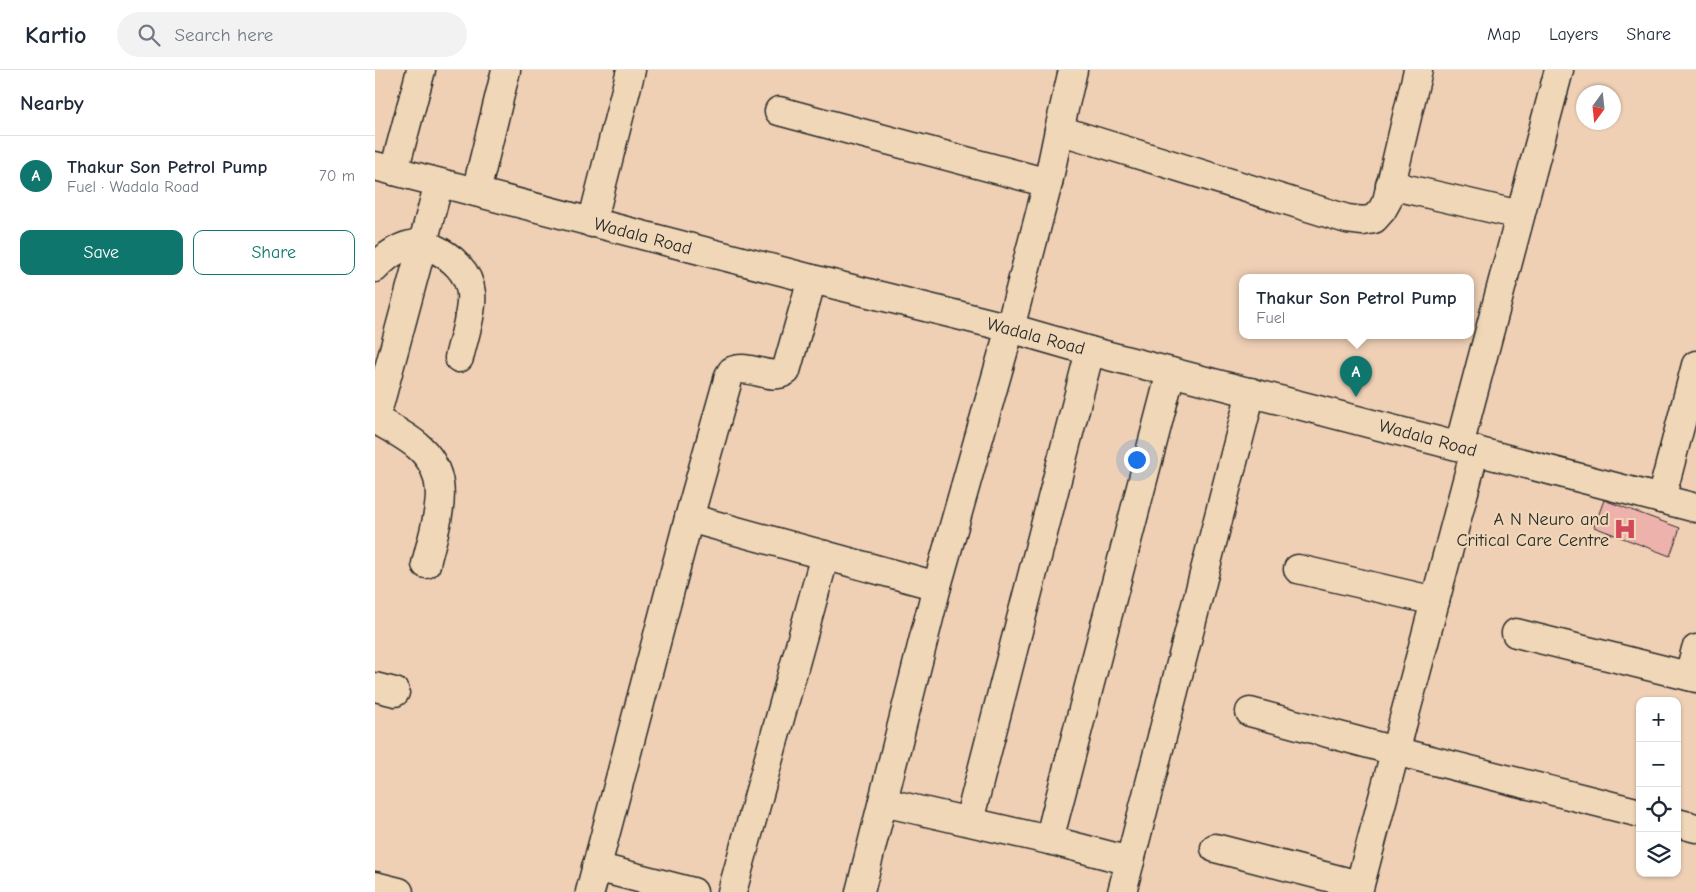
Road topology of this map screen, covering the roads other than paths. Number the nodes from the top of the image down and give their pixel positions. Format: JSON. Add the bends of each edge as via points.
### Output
{"nodes":[{"id":1,"x":421,"y":70,"type":"edge"},
{"id":2,"x":506,"y":70,"type":"edge"},
{"id":3,"x":631,"y":70,"type":"edge"},
{"id":4,"x":1073,"y":70,"type":"edge"},
{"id":5,"x":1418,"y":70,"type":"edge"},
{"id":6,"x":1559,"y":70,"type":"edge"},
{"id":7,"x":779,"y":111,"type":"dead end"},
{"id":8,"x":1059,"y":130,"type":"junction"},
{"id":9,"x":385,"y":168,"type":"edge"},
{"id":10,"x":439,"y":183,"type":"junction"},
{"id":11,"x":1049,"y":184,"type":"junction"},
{"id":12,"x":1391,"y":185,"type":"junction"},
{"id":13,"x":476,"y":192,"type":"junction"},
{"id":14,"x":1520,"y":215,"type":"junction"},
{"id":15,"x":592,"y":222,"type":"junction"},
{"id":16,"x":423,"y":244,"type":"junction"},
{"id":17,"x":375,"y":268,"type":"edge"},
{"id":18,"x":811,"y":280,"type":"junction"},
{"id":19,"x":1010,"y":328,"type":"junction"},
{"id":20,"x":1090,"y":351,"type":"junction"},
{"id":21,"x":459,"y":358,"type":"dead end"},
{"id":22,"x":1696,"y":365,"type":"edge"},
{"id":23,"x":1171,"y":372,"type":"junction"},
{"id":24,"x":1251,"y":392,"type":"junction"},
{"id":25,"x":375,"y":414,"type":"edge"},
{"id":26,"x":375,"y":419,"type":"edge"},
{"id":27,"x":1467,"y":448,"type":"junction"},
{"id":28,"x":1661,"y":499,"type":"junction"},
{"id":29,"x":1696,"y":508,"type":"edge"},
{"id":30,"x":689,"y":518,"type":"junction"},
{"id":31,"x":825,"y":555,"type":"junction"},
{"id":32,"x":426,"y":564,"type":"dead end"},
{"id":33,"x":1298,"y":568,"type":"dead end"},
{"id":34,"x":937,"y":586,"type":"junction"},
{"id":35,"x":1435,"y":601,"type":"junction"},
{"id":36,"x":1516,"y":633,"type":"dead end"},
{"id":37,"x":1696,"y":649,"type":"edge"},
{"id":38,"x":1693,"y":677,"type":"edge"},
{"id":39,"x":1250,"y":712,"type":"dead end"},
{"id":40,"x":1395,"y":751,"type":"junction"},
{"id":41,"x":883,"y":802,"type":"junction"},
{"id":42,"x":1636,"y":812,"type":"edge"},
{"id":43,"x":969,"y":821,"type":"junction"},
{"id":44,"x":1681,"y":824,"type":"edge"},
{"id":45,"x":1696,"y":828,"type":"edge"},
{"id":46,"x":1049,"y":840,"type":"junction"},
{"id":47,"x":1215,"y":848,"type":"dead end"},
{"id":48,"x":1131,"y":861,"type":"junction"},
{"id":49,"x":593,"y":879,"type":"edge"},
{"id":50,"x":375,"y":886,"type":"edge"},
{"id":51,"x":1359,"y":889,"type":"edge"},
{"id":52,"x":399,"y":892,"type":"edge"},
{"id":53,"x":693,"y":892,"type":"edge"},
{"id":54,"x":732,"y":892,"type":"edge"},
{"id":55,"x":860,"y":892,"type":"edge"},
{"id":56,"x":1122,"y":892,"type":"edge"}],
"edges":[{"from":1,"to":9,"type":"street"},
{"from":2,"to":13,"type":"street"},
{"from":3,"to":15,"type":"street"},
{"from":4,"to":8,"type":"street"},
{"from":5,"to":12,"type":"street"},
{"from":6,"to":14,"type":"street"},
{"from":7,"to":11,"type":"street"},
{"from":8,"to":11,"type":"street"},
{"from":8,"to":12,"type":"street","via":[[1347,219],[1374,219],[1384,205]]},
{"from":9,"to":10,"type":"street","name":"Wadala Road"},
{"from":10,"to":13,"type":"street","name":"Wadala Road"},
{"from":10,"to":16,"type":"street"},
{"from":11,"to":19,"type":"street"},
{"from":12,"to":14,"type":"street"},
{"from":13,"to":15,"type":"street","name":"Wadala Road"},
{"from":14,"to":27,"type":"street"},
{"from":15,"to":18,"type":"street","name":"Wadala Road"},
{"from":16,"to":17,"type":"street","via":[[394,251]]},
{"from":16,"to":21,"type":"street","via":[[450,257],[461,270],[471,293]]},
{"from":16,"to":25,"type":"street"},
{"from":18,"to":19,"type":"street","name":"Wadala Road"},
{"from":18,"to":30,"type":"street","via":[[785,371],[774,375],[745,368],[732,371],[729,376]]},
{"from":19,"to":20,"type":"street","name":"Wadala Road"},
{"from":19,"to":34,"type":"street"},
{"from":20,"to":23,"type":"street","name":"Wadala Road"},
{"from":20,"to":43,"type":"street"},
{"from":22,"to":28,"type":"street"},
{"from":23,"to":24,"type":"street","name":"Wadala Road"},
{"from":23,"to":46,"type":"street"},
{"from":24,"to":27,"type":"street","name":"Wadala Road"},
{"from":24,"to":48,"type":"street"},
{"from":26,"to":32,"type":"street","via":[[420,447],[436,467],[440,478],[438,511]]},
{"from":27,"to":28,"type":"street","name":"Wadala Road"},
{"from":27,"to":35,"type":"street"},
{"from":28,"to":29,"type":"street","name":"Wadala Road"},
{"from":30,"to":31,"type":"street"},
{"from":30,"to":49,"type":"street"},
{"from":31,"to":34,"type":"street"},
{"from":31,"to":54,"type":"street"},
{"from":33,"to":35,"type":"street"},
{"from":34,"to":41,"type":"street"},
{"from":35,"to":40,"type":"street"},
{"from":36,"to":38,"type":"street"},
{"from":37,"to":38,"type":"street"},
{"from":39,"to":40,"type":"street"},
{"from":40,"to":42,"type":"street"},
{"from":40,"to":51,"type":"street"},
{"from":41,"to":43,"type":"street"},
{"from":41,"to":55,"type":"street"},
{"from":43,"to":46,"type":"street"},
{"from":44,"to":45,"type":"street"},
{"from":46,"to":48,"type":"street"},
{"from":47,"to":51,"type":"street"},
{"from":48,"to":56,"type":"street"},
{"from":49,"to":53,"type":"street"},
{"from":50,"to":52,"type":"street"}]}
